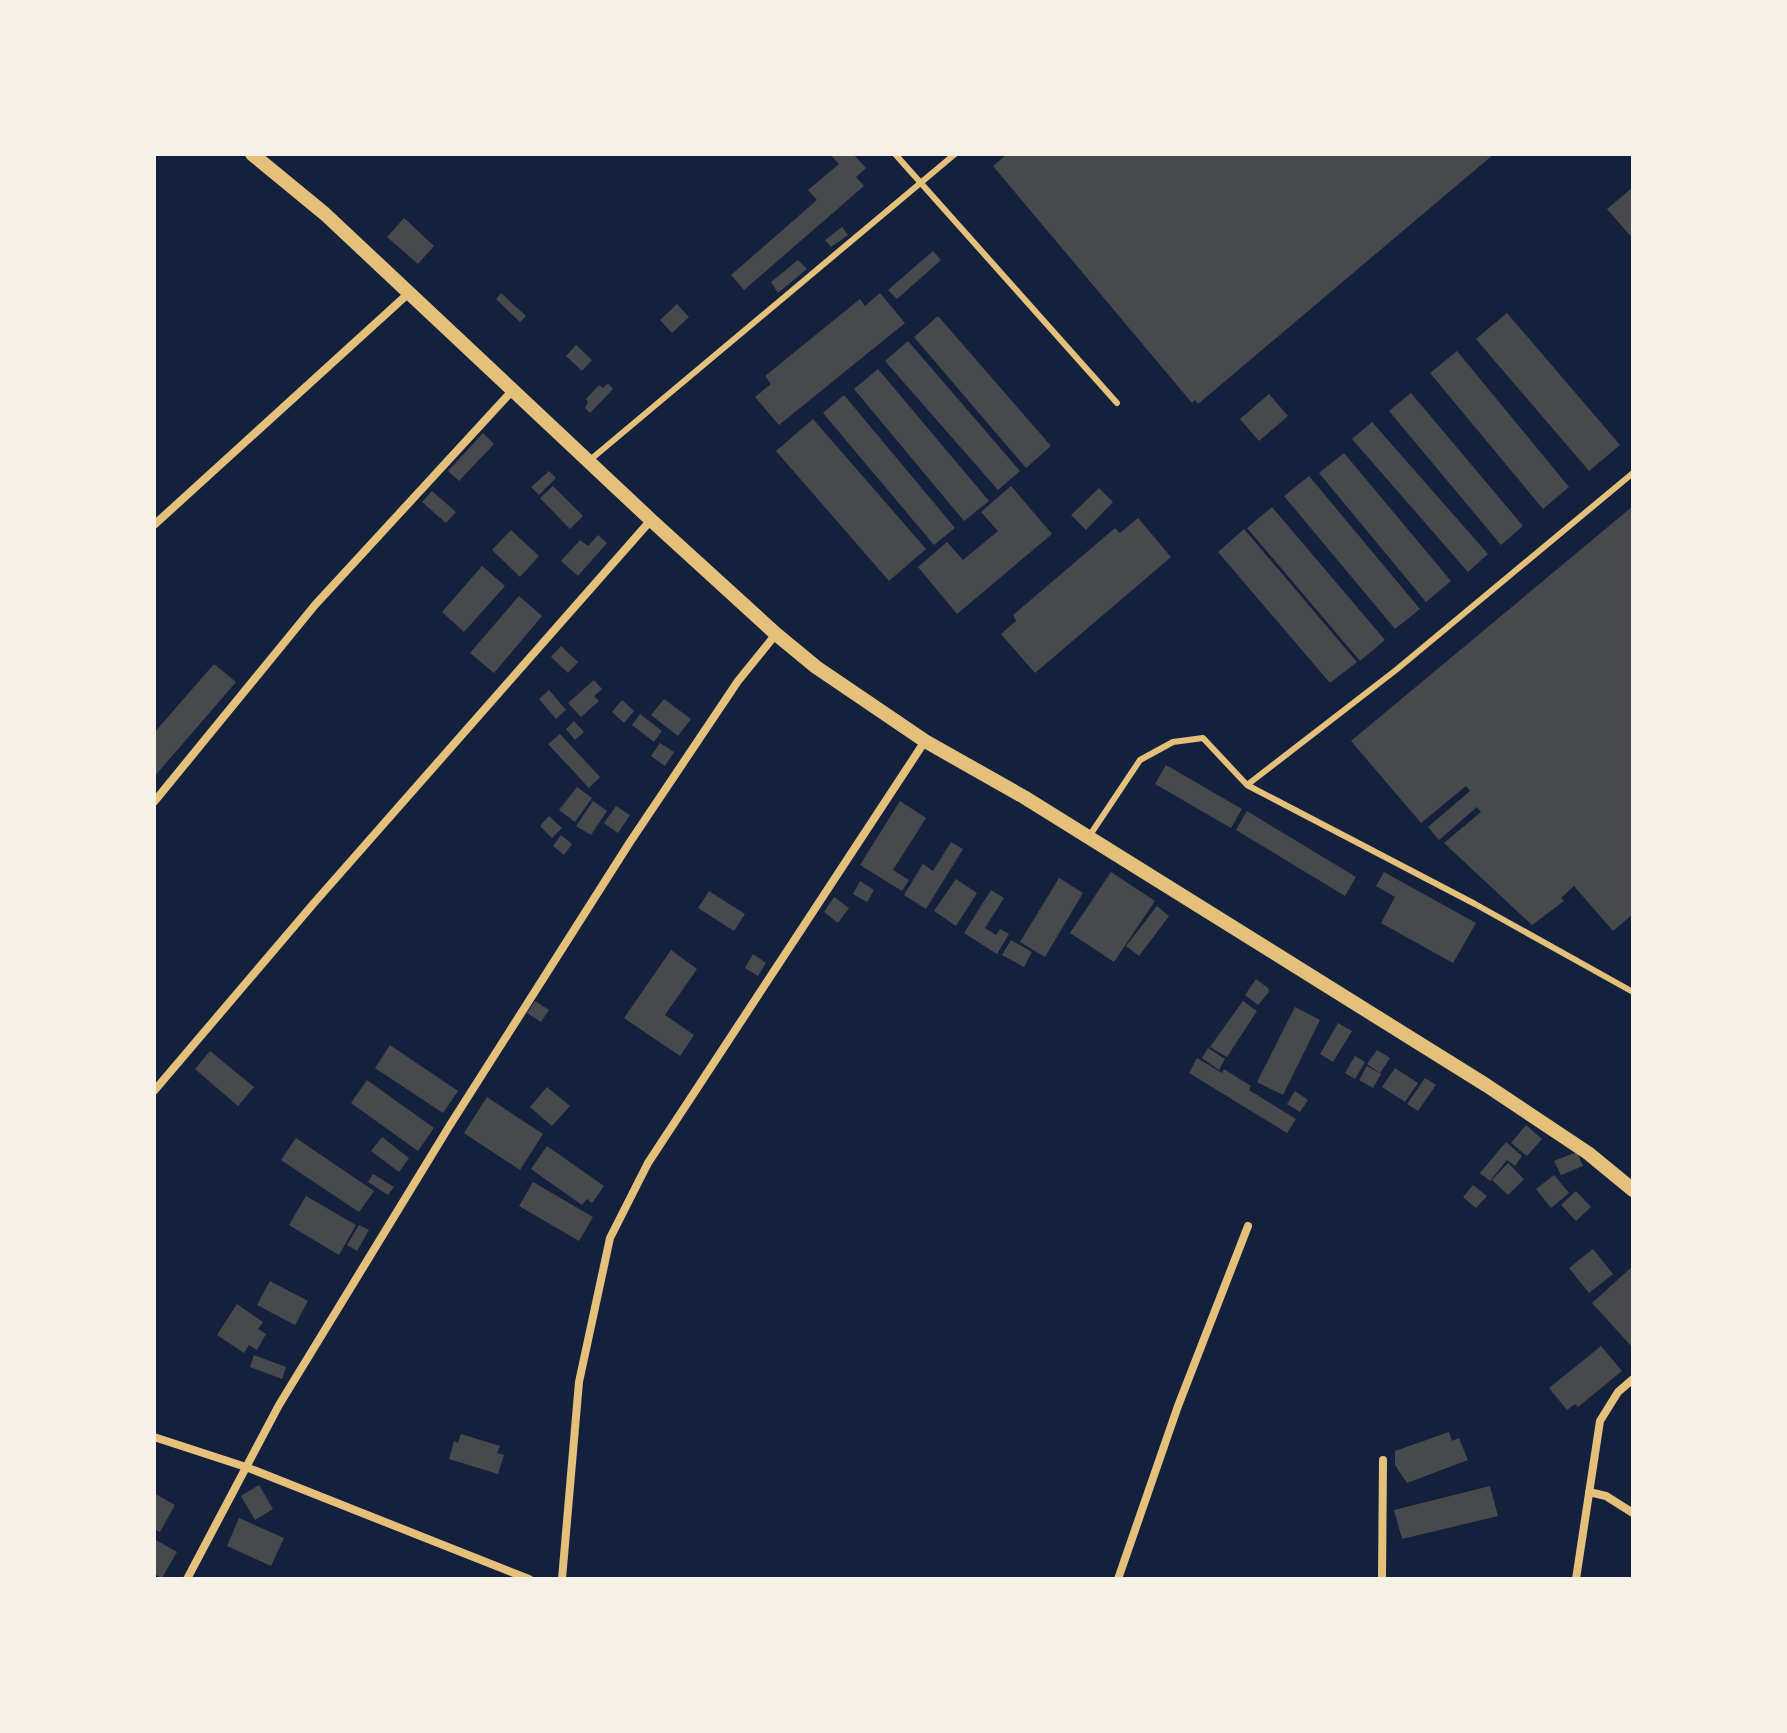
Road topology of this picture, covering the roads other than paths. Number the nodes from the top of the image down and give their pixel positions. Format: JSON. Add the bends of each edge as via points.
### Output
{"nodes":[{"id":1,"x":252,"y":154,"type":"edge"},
{"id":2,"x":895,"y":154,"type":"edge"},
{"id":3,"x":955,"y":154,"type":"edge"},
{"id":4,"x":921,"y":183,"type":"junction"},
{"id":5,"x":410,"y":292,"type":"junction"},
{"id":6,"x":512,"y":391,"type":"junction"},
{"id":7,"x":1117,"y":403,"type":"dead end"},
{"id":8,"x":590,"y":460,"type":"junction"},
{"id":9,"x":1633,"y":473,"type":"edge"},
{"id":10,"x":651,"y":520,"type":"junction"},
{"id":11,"x":154,"y":525,"type":"edge"},
{"id":12,"x":776,"y":634,"type":"junction"},
{"id":13,"x":925,"y":741,"type":"junction"},
{"id":14,"x":1247,"y":785,"type":"junction"},
{"id":15,"x":154,"y":802,"type":"edge"},
{"id":16,"x":1088,"y":838,"type":"junction"},
{"id":17,"x":1633,"y":992,"type":"edge"},
{"id":18,"x":154,"y":1091,"type":"edge"},
{"id":19,"x":1633,"y":1190,"type":"edge"},
{"id":20,"x":1248,"y":1226,"type":"dead end"},
{"id":21,"x":1633,"y":1379,"type":"edge"},
{"id":22,"x":154,"y":1437,"type":"edge"},
{"id":23,"x":1383,"y":1460,"type":"dead end"},
{"id":24,"x":246,"y":1467,"type":"junction"},
{"id":25,"x":1589,"y":1492,"type":"junction"},
{"id":26,"x":1633,"y":1513,"type":"edge"},
{"id":27,"x":187,"y":1579,"type":"edge"},
{"id":28,"x":529,"y":1579,"type":"edge"},
{"id":29,"x":562,"y":1579,"type":"edge"},
{"id":30,"x":1118,"y":1579,"type":"edge"},
{"id":31,"x":1382,"y":1579,"type":"edge"},
{"id":32,"x":1576,"y":1579,"type":"edge"}],
"edges":[{"from":1,"to":5,"type":"street"},
{"from":2,"to":4,"type":"lane"},
{"from":3,"to":4,"type":"lane"},
{"from":4,"to":7,"type":"lane"},
{"from":4,"to":8,"type":"lane"},
{"from":5,"to":6,"type":"street"},
{"from":5,"to":11,"type":"street"},
{"from":6,"to":8,"type":"street"},
{"from":6,"to":15,"type":"street","via":[[315,605]]},
{"from":8,"to":10,"type":"street"},
{"from":9,"to":14,"type":"lane","via":[[1396,670]]},
{"from":10,"to":12,"type":"street"},
{"from":10,"to":18,"type":"street"},
{"from":12,"to":13,"type":"street"},
{"from":12,"to":24,"type":"street","via":[[738,681],[630,842],[475,1084]]},
{"from":13,"to":16,"type":"street"},
{"from":13,"to":29,"type":"street","via":[[648,1163],[610,1238],[579,1382]]},
{"from":14,"to":16,"type":"lane","via":[[1203,738],[1173,742],[1140,760]]},
{"from":14,"to":17,"type":"lane"},
{"from":16,"to":19,"type":"street","via":[[1486,1085]]},
{"from":20,"to":30,"type":"street"},
{"from":21,"to":25,"type":"street","via":[[1600,1421]]},
{"from":22,"to":24,"type":"street"},
{"from":23,"to":31,"type":"street"},
{"from":24,"to":27,"type":"street"},
{"from":24,"to":28,"type":"street"},
{"from":25,"to":26,"type":"street"},
{"from":25,"to":32,"type":"street"}]}
